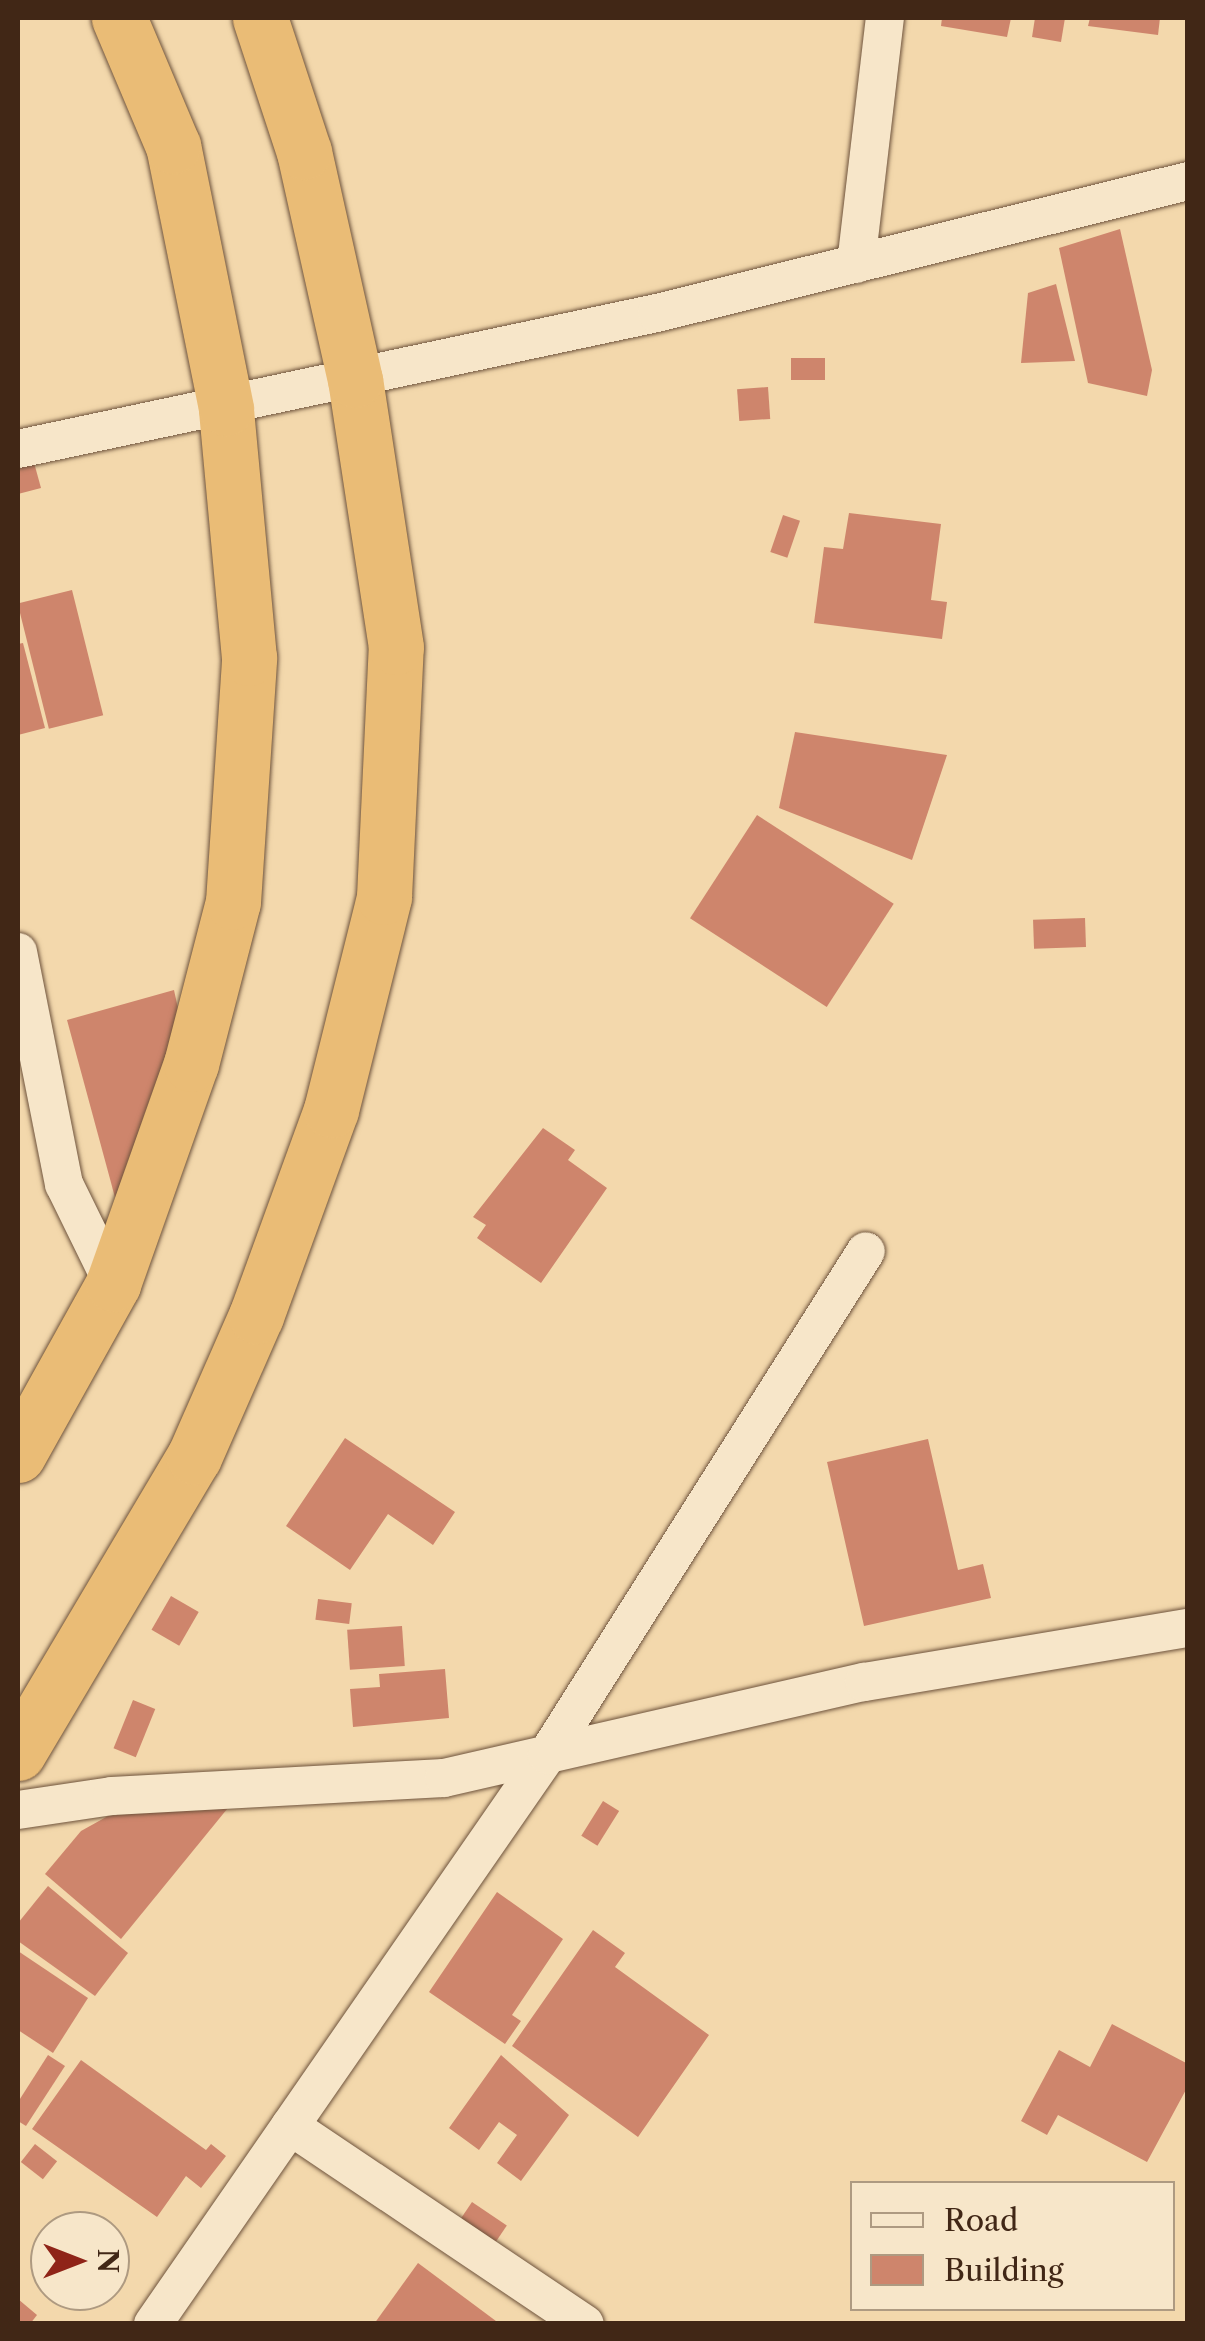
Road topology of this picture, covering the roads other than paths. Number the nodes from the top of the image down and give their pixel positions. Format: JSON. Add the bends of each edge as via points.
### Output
{"nodes":[{"id":1,"x":119,"y":18,"type":"edge"},
{"id":2,"x":260,"y":18,"type":"edge"},
{"id":3,"x":885,"y":18,"type":"edge"},
{"id":4,"x":1188,"y":182,"type":"edge"},
{"id":5,"x":856,"y":264,"type":"junction"},
{"id":6,"x":356,"y":380,"type":"junction"},
{"id":7,"x":226,"y":408,"type":"junction"},
{"id":8,"x":18,"y":450,"type":"edge"},
{"id":9,"x":18,"y":952,"type":"edge"},
{"id":10,"x":866,"y":1251,"type":"dead end"},
{"id":11,"x":113,"y":1284,"type":"junction"},
{"id":12,"x":18,"y":1455,"type":"edge"},
{"id":13,"x":1188,"y":1628,"type":"edge"},
{"id":14,"x":18,"y":1753,"type":"edge"},
{"id":15,"x":547,"y":1755,"type":"junction"},
{"id":16,"x":18,"y":1810,"type":"edge"},
{"id":17,"x":290,"y":2126,"type":"junction"},
{"id":18,"x":153,"y":2324,"type":"edge"},
{"id":19,"x":585,"y":2324,"type":"edge"}],
"edges":[{"from":1,"to":7,"type":"highway","via":[[173,146]]},
{"from":2,"to":6,"type":"highway","via":[[304,152]]},
{"from":3,"to":5,"type":"street"},
{"from":4,"to":5,"type":"street"},
{"from":5,"to":6,"type":"street"},
{"from":6,"to":7,"type":"street"},
{"from":6,"to":14,"type":"highway","via":[[396,647],[384,897],[340,1075],[256,1316],[194,1456]]},
{"from":7,"to":8,"type":"street"},
{"from":7,"to":11,"type":"highway","via":[[249,658],[233,902],[192,1064]]},
{"from":9,"to":11,"type":"street","via":[[64,1184]]},
{"from":10,"to":15,"type":"street"},
{"from":11,"to":12,"type":"highway"},
{"from":13,"to":15,"type":"street","via":[[864,1682]]},
{"from":15,"to":16,"type":"street","via":[[444,1778],[112,1796]]},
{"from":15,"to":17,"type":"street"},
{"from":17,"to":18,"type":"street"},
{"from":17,"to":19,"type":"street"}]}
